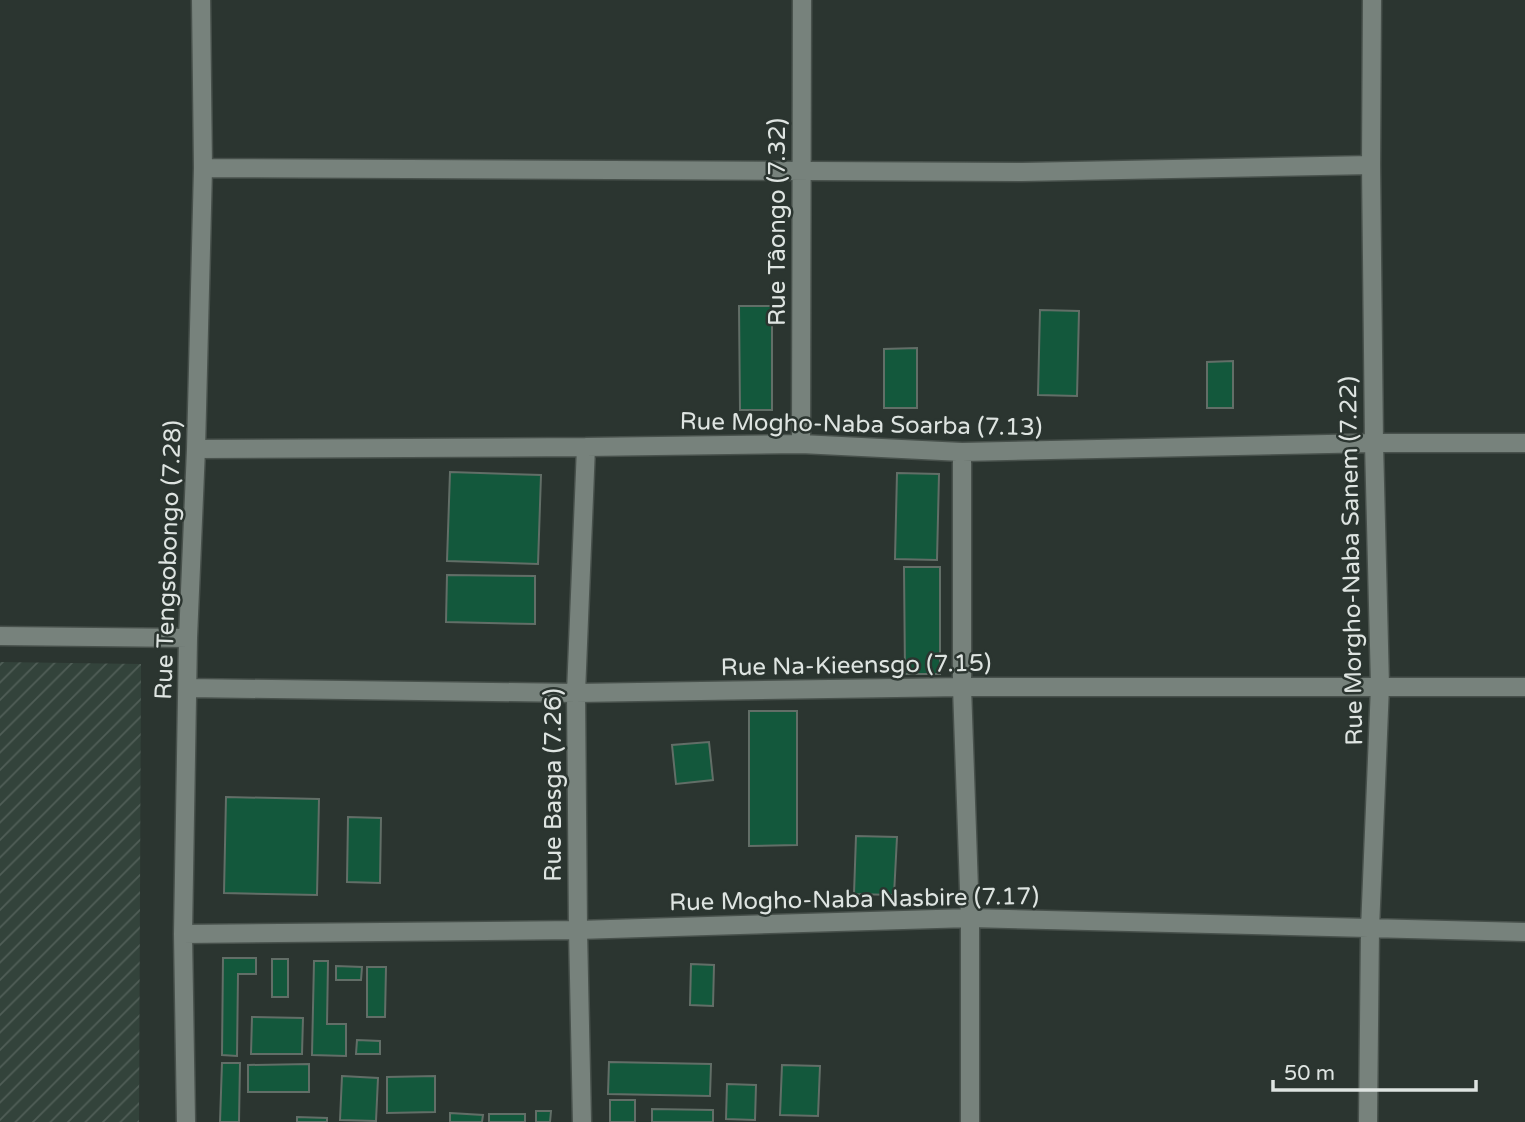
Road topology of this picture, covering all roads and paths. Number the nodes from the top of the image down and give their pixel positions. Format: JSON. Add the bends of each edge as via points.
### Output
{"nodes":[{"id":1,"x":201,"y":0,"type":"edge"},
{"id":2,"x":802,"y":0,"type":"edge"},
{"id":3,"x":1372,"y":0,"type":"edge"},
{"id":4,"x":1371,"y":165,"type":"junction"},
{"id":5,"x":203,"y":168,"type":"junction"},
{"id":6,"x":801,"y":170,"type":"junction"},
{"id":7,"x":1374,"y":443,"type":"junction"},
{"id":8,"x":1525,"y":443,"type":"edge"},
{"id":9,"x":802,"y":444,"type":"junction"},
{"id":10,"x":586,"y":447,"type":"junction"},
{"id":11,"x":196,"y":449,"type":"junction"},
{"id":12,"x":962,"y":452,"type":"junction"},
{"id":13,"x":0,"y":636,"type":"edge"},
{"id":14,"x":188,"y":638,"type":"junction"},
{"id":15,"x":1380,"y":686,"type":"junction"},
{"id":16,"x":962,"y":687,"type":"junction"},
{"id":17,"x":1525,"y":687,"type":"edge"},
{"id":18,"x":188,"y":688,"type":"junction"},
{"id":19,"x":576,"y":693,"type":"junction"},
{"id":20,"x":970,"y":918,"type":"junction"},
{"id":21,"x":1370,"y":929,"type":"junction"},
{"id":22,"x":578,"y":930,"type":"junction"},
{"id":23,"x":1525,"y":932,"type":"edge"},
{"id":24,"x":183,"y":934,"type":"junction"},
{"id":25,"x":186,"y":1122,"type":"edge"},
{"id":26,"x":582,"y":1122,"type":"edge"},
{"id":27,"x":970,"y":1122,"type":"edge"},
{"id":28,"x":1368,"y":1122,"type":"edge"}],
"edges":[{"from":1,"to":5,"type":"street","name":"Rue Tengsobongo (7.28)"},
{"from":2,"to":6,"type":"street","name":"Rue Tâongo (7.32)"},
{"from":3,"to":4,"type":"street","name":"Rue Morgho-Naba Sanem (7.22)"},
{"from":4,"to":6,"type":"street","via":[[1022,172]]},
{"from":4,"to":7,"type":"street","name":"Rue Morgho-Naba Sanem (7.22)"},
{"from":5,"to":6,"type":"street"},
{"from":5,"to":11,"type":"street","name":"Rue Tengsobongo (7.28)"},
{"from":6,"to":9,"type":"street","name":"Rue Tâongo (7.32)"},
{"from":7,"to":8,"type":"street","name":"Rue Mogho-Naba Soarba (7.13)"},
{"from":7,"to":12,"type":"street","name":"Rue Mogho-Naba Soarba (7.13)"},
{"from":7,"to":15,"type":"street","name":"Rue Morgho-Naba Sanem (7.22)"},
{"from":9,"to":10,"type":"street","name":"Rue Mogho-Naba Soarba (7.13)"},
{"from":9,"to":12,"type":"street","name":"Rue Mogho-Naba Soarba (7.13)"},
{"from":10,"to":11,"type":"street","name":"Rue Mogho-Naba Soarba (7.13)"},
{"from":10,"to":19,"type":"street","name":"Rue Basga (7.26)"},
{"from":11,"to":14,"type":"street","name":"Rue Tengsobongo (7.28)"},
{"from":12,"to":16,"type":"street"},
{"from":13,"to":14,"type":"street"},
{"from":14,"to":18,"type":"street","name":"Rue Tengsobongo (7.28)"},
{"from":15,"to":16,"type":"street","name":"Rue Na-Kieensgo (7.15)"},
{"from":15,"to":17,"type":"street","name":"Rue Na-Kieensgo (7.15)"},
{"from":15,"to":21,"type":"street","name":"Rue Morgho-Naba Sanem (7.22)"},
{"from":16,"to":19,"type":"street","name":"Rue Na-Kieensgo (7.15)"},
{"from":16,"to":20,"type":"street"},
{"from":18,"to":19,"type":"street","name":"Rue Na-Kieensgo (7.15)"},
{"from":18,"to":24,"type":"street","name":"Rue Tengsobongo (7.28)"},
{"from":19,"to":22,"type":"street","name":"Rue Basga (7.26)"},
{"from":20,"to":21,"type":"street","name":"Rue Mogho-Naba Nasbire (7.17)"},
{"from":20,"to":22,"type":"street","name":"Rue Mogho-Naba Nasbire (7.17)"},
{"from":20,"to":27,"type":"street"},
{"from":21,"to":23,"type":"street","name":"Rue Mogho-Naba Nasbire (7.17)"},
{"from":21,"to":28,"type":"street","name":"Rue Morgho-Naba Sanem (7.22)"},
{"from":22,"to":24,"type":"street","name":"Rue Mogho-Naba Nasbire (7.17)"},
{"from":22,"to":26,"type":"street","name":"Rue Basga (7.26)"},
{"from":24,"to":25,"type":"street","name":"Rue Tengsobongo (7.28)"}]}
